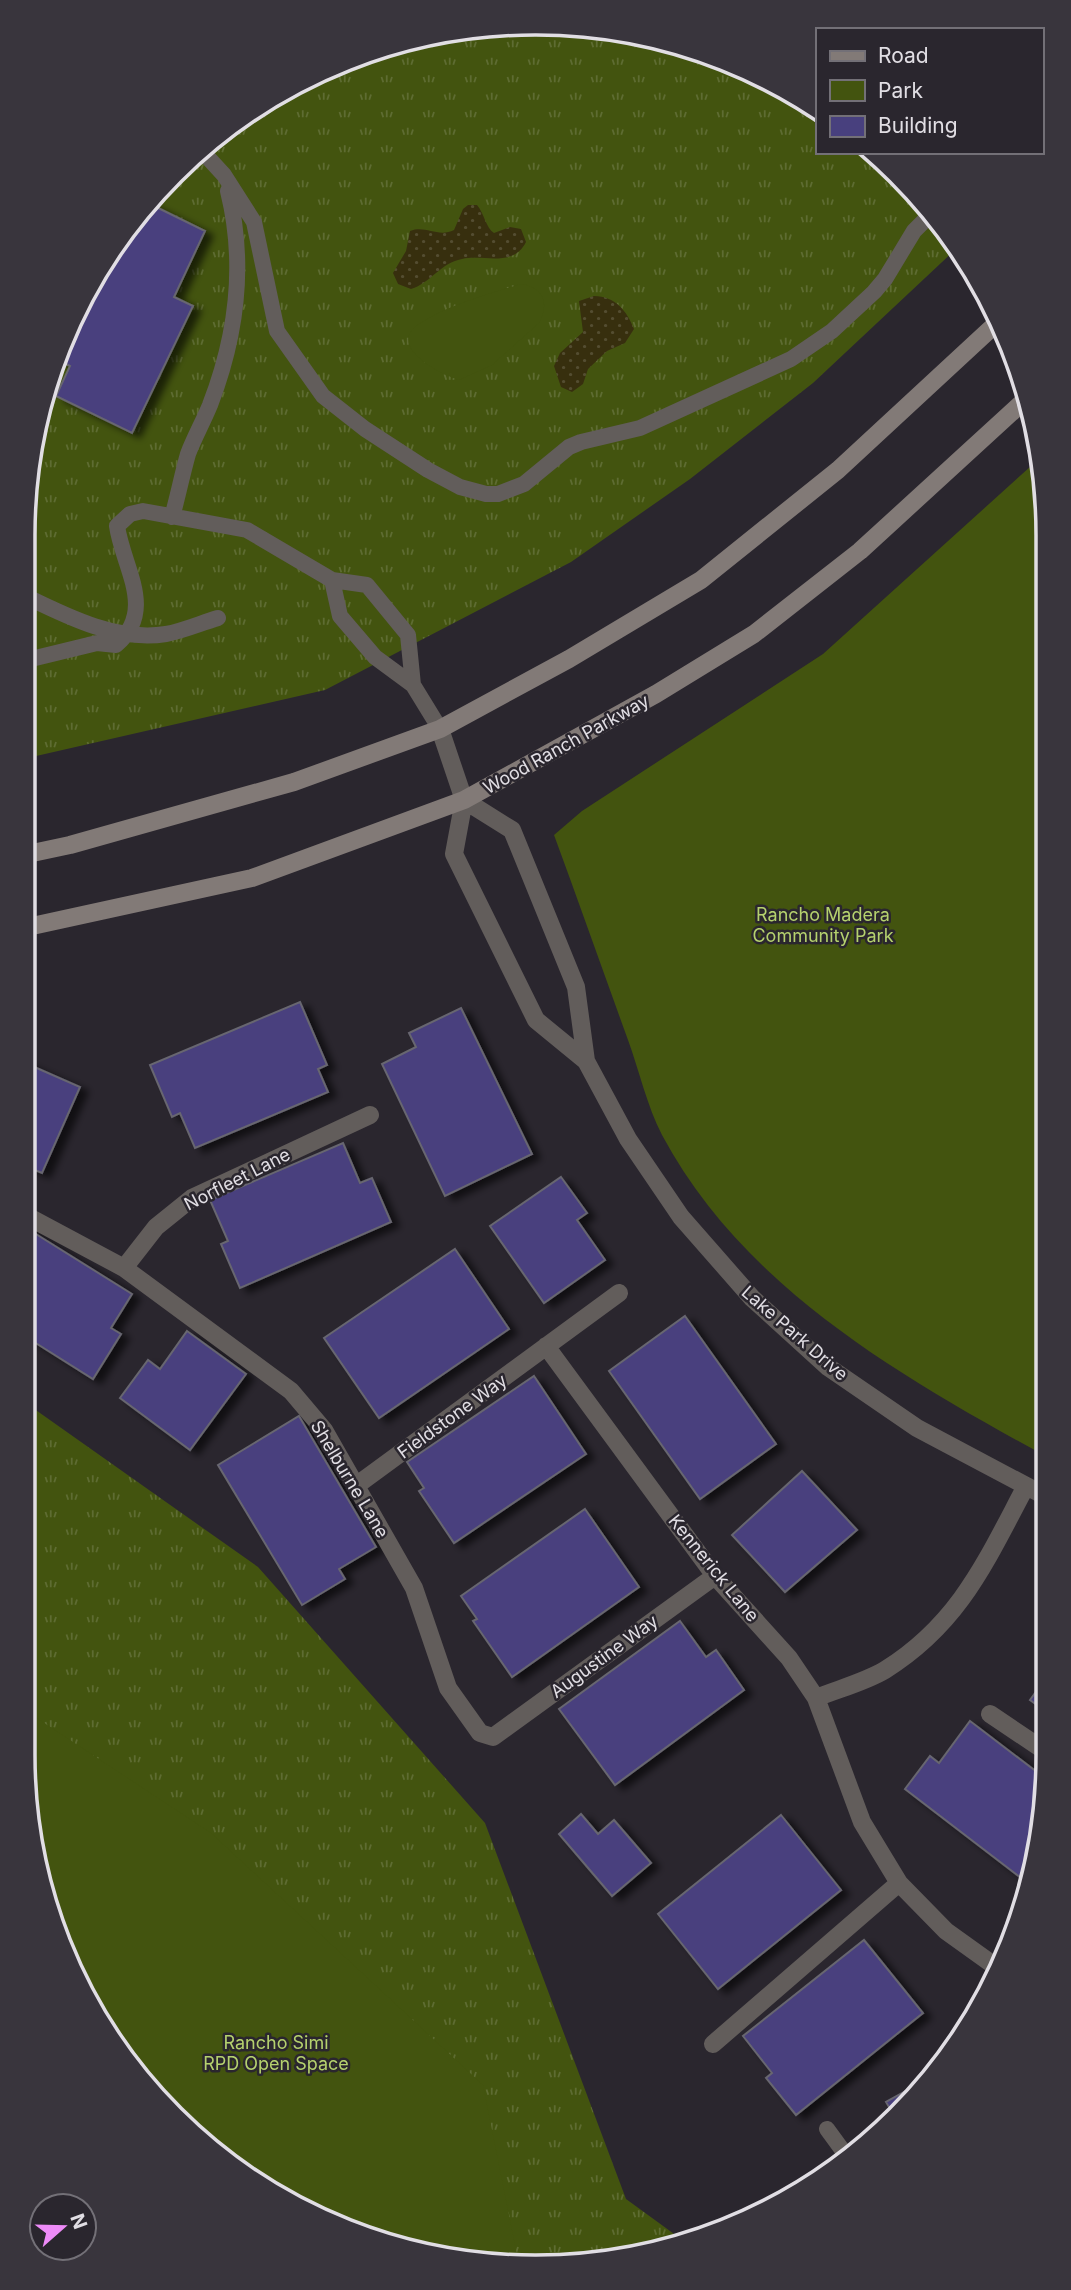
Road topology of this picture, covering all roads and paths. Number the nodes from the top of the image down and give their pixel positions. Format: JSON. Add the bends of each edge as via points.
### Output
{"nodes":[{"id":1,"x":207,"y":157,"type":"edge"},
{"id":2,"x":224,"y":175,"type":"junction"},
{"id":3,"x":925,"y":220,"type":"edge"},
{"id":4,"x":991,"y":329,"type":"edge"},
{"id":5,"x":1019,"y":406,"type":"edge"},
{"id":6,"x":172,"y":517,"type":"junction"},
{"id":7,"x":332,"y":580,"type":"junction"},
{"id":8,"x":35,"y":601,"type":"edge"},
{"id":9,"x":218,"y":618,"type":"dead end"},
{"id":10,"x":130,"y":633,"type":"junction"},
{"id":11,"x":35,"y":658,"type":"edge"},
{"id":12,"x":413,"y":685,"type":"junction"},
{"id":13,"x":440,"y":729,"type":"junction"},
{"id":14,"x":464,"y":800,"type":"junction"},
{"id":15,"x":35,"y":852,"type":"edge"},
{"id":16,"x":35,"y":925,"type":"edge"},
{"id":17,"x":586,"y":1061,"type":"junction"},
{"id":18,"x":370,"y":1115,"type":"dead end"},
{"id":19,"x":35,"y":1220,"type":"edge"},
{"id":20,"x":124,"y":1268,"type":"junction"},
{"id":21,"x":619,"y":1293,"type":"dead end"},
{"id":22,"x":546,"y":1346,"type":"junction"},
{"id":23,"x":357,"y":1485,"type":"junction"},
{"id":24,"x":1026,"y":1486,"type":"junction"},
{"id":25,"x":1036,"y":1491,"type":"edge"},
{"id":26,"x":715,"y":1576,"type":"junction"},
{"id":27,"x":816,"y":1698,"type":"junction"},
{"id":28,"x":990,"y":1714,"type":"dead end"},
{"id":29,"x":494,"y":1737,"type":"joint"},
{"id":30,"x":1036,"y":1745,"type":"edge"},
{"id":31,"x":899,"y":1883,"type":"junction"},
{"id":32,"x":990,"y":1963,"type":"edge"},
{"id":33,"x":713,"y":2043,"type":"dead end"},
{"id":34,"x":827,"y":2130,"type":"dead end"},
{"id":35,"x":842,"y":2150,"type":"edge"}],
"edges":[{"from":1,"to":2,"type":"lane"},
{"from":2,"to":3,"type":"lane","via":[[254,222],[277,331],[314,386],[345,415],[428,470],[460,486],[498,495],[524,484],[569,447],[640,428],[769,371],[812,346],[886,279]]},
{"from":2,"to":6,"type":"lane","via":[[237,225],[234,325]]},
{"from":4,"to":13,"type":"main road","via":[[838,470],[701,580]]},
{"from":5,"to":14,"type":"main road","name":"Wood Ranch Parkway","via":[[860,551],[754,634]]},
{"from":6,"to":7,"type":"lane","via":[[247,530]]},
{"from":6,"to":10,"type":"lane","via":[[144,511],[130,514],[117,526],[131,566],[136,616]]},
{"from":7,"to":12,"type":"lane","via":[[340,616],[375,657]]},
{"from":7,"to":12,"type":"lane","via":[[366,586],[408,635]]},
{"from":8,"to":10,"type":"lane","via":[[76,622]]},
{"from":9,"to":10,"type":"lane","via":[[165,634]]},
{"from":10,"to":11,"type":"lane","via":[[116,645],[97,643]]},
{"from":12,"to":13,"type":"lane"},
{"from":13,"to":14,"type":"street","name":"Lake Park Drive"},
{"from":13,"to":15,"type":"main road","via":[[294,782]]},
{"from":14,"to":16,"type":"main road","name":"Wood Ranch Parkway","via":[[253,878]]},
{"from":14,"to":17,"type":"street","name":"Lake Park Drive","via":[[512,830],[576,988]]},
{"from":14,"to":17,"type":"street","name":"Lake Park Drive","via":[[454,854],[536,1020]]},
{"from":17,"to":24,"type":"street","name":"Lake Park Drive","via":[[628,1139],[681,1217],[752,1298],[828,1367],[916,1428]]},
{"from":18,"to":20,"type":"street","name":"Norfleet Lane","via":[[192,1198],[156,1227]]},
{"from":19,"to":20,"type":"street","name":"Shelburne Lane"},
{"from":20,"to":23,"type":"street","name":"Shelburne Lane","via":[[291,1391],[324,1430]]},
{"from":21,"to":22,"type":"street"},
{"from":22,"to":23,"type":"street","name":"Fieldstone Way"},
{"from":22,"to":26,"type":"street","name":"Kennerick Lane"},
{"from":23,"to":29,"type":"street","name":"Shelburne Lane","via":[[414,1588],[447,1688],[480,1733]]},
{"from":24,"to":25,"type":"street","name":"Lake Park Drive"},
{"from":24,"to":27,"type":"street","via":[[973,1585],[939,1628],[883,1671]]},
{"from":26,"to":27,"type":"street","name":"Kennerick Lane","via":[[789,1658]]},
{"from":26,"to":29,"type":"street","name":"Augustine Way"},
{"from":27,"to":31,"type":"street","name":"Kennerick Lane","via":[[862,1822]]},
{"from":28,"to":30,"type":"street"},
{"from":31,"to":32,"type":"street","name":"Kennerick Lane","via":[[946,1931]]},
{"from":31,"to":33,"type":"street"},
{"from":34,"to":35,"type":"lane"}]}
